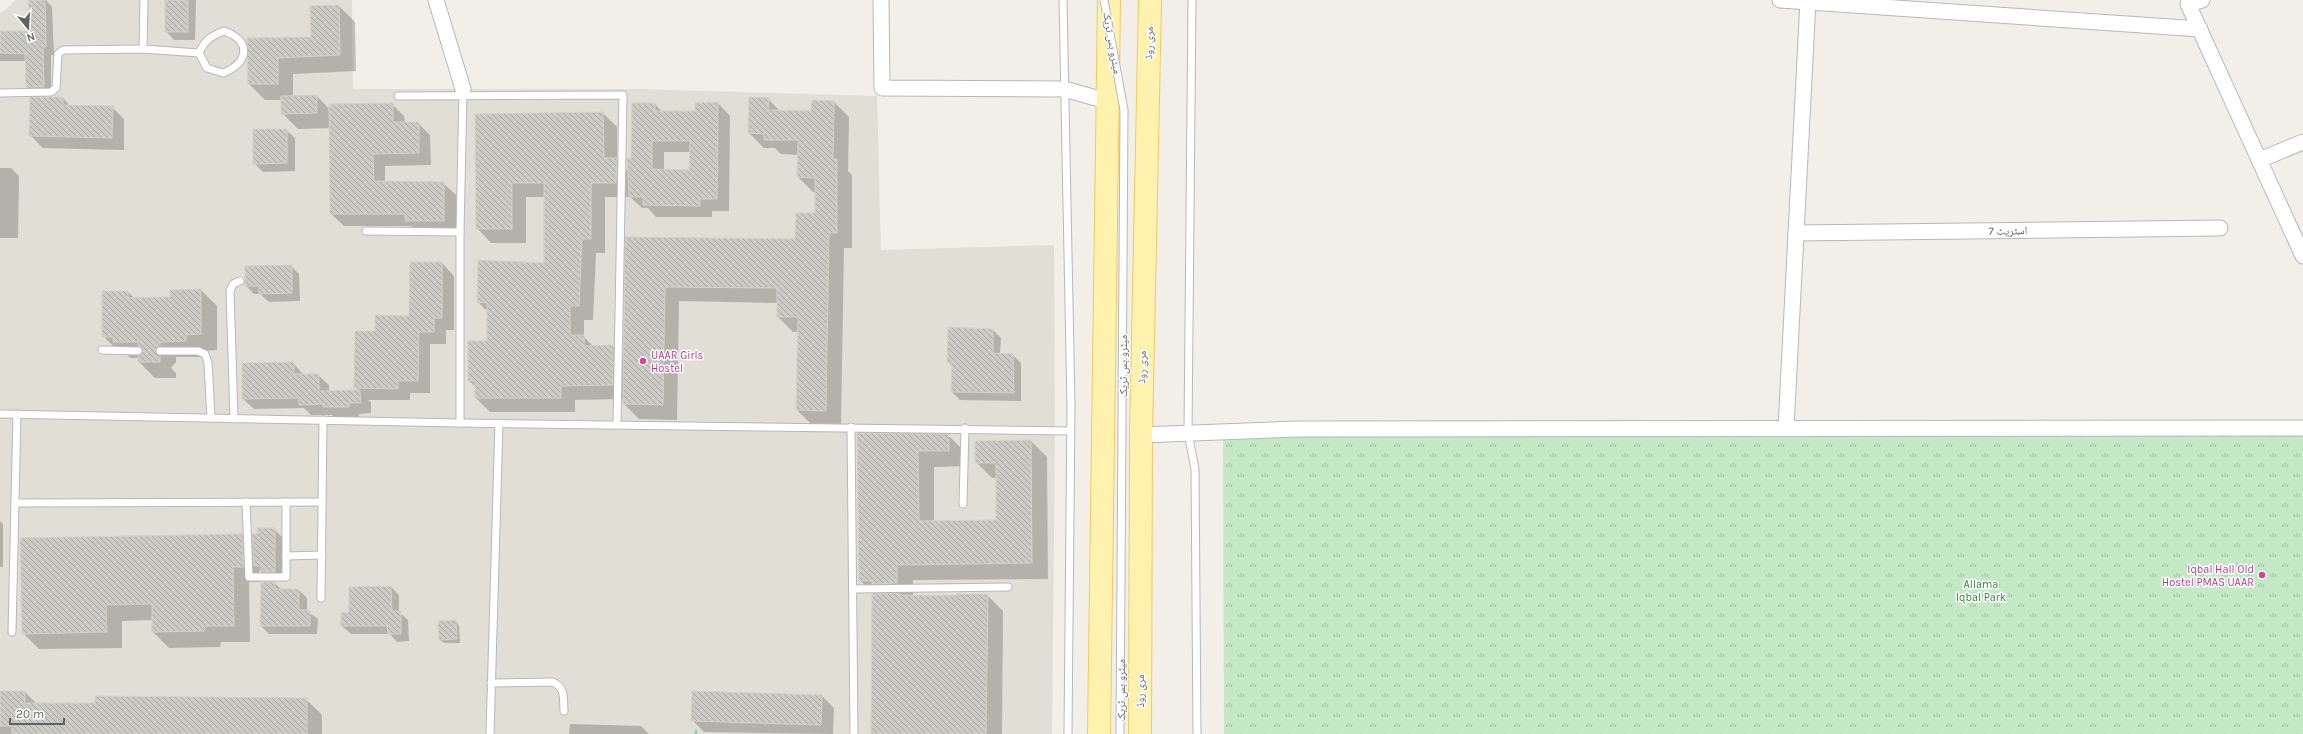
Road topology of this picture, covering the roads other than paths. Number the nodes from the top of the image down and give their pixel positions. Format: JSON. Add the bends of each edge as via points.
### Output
{"nodes":[{"id":1,"x":144,"y":0,"type":"edge"},
{"id":2,"x":436,"y":0,"type":"edge"},
{"id":3,"x":881,"y":0,"type":"edge"},
{"id":4,"x":1063,"y":0,"type":"edge"},
{"id":5,"x":1104,"y":0,"type":"edge"},
{"id":6,"x":1109,"y":0,"type":"edge"},
{"id":7,"x":1150,"y":0,"type":"edge"},
{"id":8,"x":1192,"y":0,"type":"edge"},
{"id":9,"x":1780,"y":0,"type":"edge"},
{"id":10,"x":2202,"y":0,"type":"edge"},
{"id":11,"x":1808,"y":1,"type":"junction"},
{"id":12,"x":1849,"y":2,"type":"edge"},
{"id":13,"x":2200,"y":29,"type":"junction"},
{"id":14,"x":143,"y":49,"type":"junction"},
{"id":15,"x":199,"y":53,"type":"junction"},
{"id":16,"x":1064,"y":89,"type":"junction"},
{"id":17,"x":0,"y":93,"type":"edge"},
{"id":18,"x":463,"y":93,"type":"junction"},
{"id":19,"x":398,"y":96,"type":"dead end"},
{"id":20,"x":1107,"y":101,"type":"junction"},
{"id":21,"x":2303,"y":142,"type":"edge"},
{"id":22,"x":2259,"y":160,"type":"junction"},
{"id":23,"x":2220,"y":228,"type":"dead end"},
{"id":24,"x":366,"y":231,"type":"dead end"},
{"id":25,"x":460,"y":232,"type":"junction"},
{"id":26,"x":1796,"y":233,"type":"junction"},
{"id":27,"x":2302,"y":251,"type":"edge"},
{"id":28,"x":240,"y":281,"type":"dead end"},
{"id":29,"x":102,"y":350,"type":"dead end"},
{"id":30,"x":138,"y":351,"type":"dead end"},
{"id":31,"x":160,"y":351,"type":"dead end"},
{"id":32,"x":0,"y":414,"type":"edge"},
{"id":33,"x":17,"y":414,"type":"junction"},
{"id":34,"x":211,"y":418,"type":"junction"},
{"id":35,"x":234,"y":419,"type":"junction"},
{"id":36,"x":323,"y":420,"type":"junction"},
{"id":37,"x":460,"y":423,"type":"junction"},
{"id":38,"x":499,"y":424,"type":"junction"},
{"id":39,"x":616,"y":424,"type":"junction"},
{"id":40,"x":851,"y":427,"type":"junction"},
{"id":41,"x":965,"y":428,"type":"junction"},
{"id":42,"x":1786,"y":428,"type":"junction"},
{"id":43,"x":2303,"y":428,"type":"edge"},
{"id":44,"x":1070,"y":431,"type":"junction"},
{"id":45,"x":1188,"y":433,"type":"junction"},
{"id":46,"x":1140,"y":435,"type":"junction"},
{"id":47,"x":246,"y":502,"type":"junction"},
{"id":48,"x":286,"y":502,"type":"junction"},
{"id":49,"x":322,"y":502,"type":"junction"},
{"id":50,"x":15,"y":503,"type":"junction"},
{"id":51,"x":963,"y":504,"type":"dead end"},
{"id":52,"x":322,"y":555,"type":"junction"},
{"id":53,"x":286,"y":556,"type":"junction"},
{"id":54,"x":1008,"y":587,"type":"dead end"},
{"id":55,"x":853,"y":589,"type":"junction"},
{"id":56,"x":321,"y":598,"type":"dead end"},
{"id":57,"x":12,"y":632,"type":"dead end"},
{"id":58,"x":491,"y":683,"type":"junction"},
{"id":59,"x":564,"y":711,"type":"dead end"},
{"id":60,"x":490,"y":734,"type":"edge"},
{"id":61,"x":854,"y":734,"type":"edge"},
{"id":62,"x":1068,"y":734,"type":"edge"},
{"id":63,"x":1099,"y":734,"type":"edge"},
{"id":64,"x":1120,"y":734,"type":"edge"},
{"id":65,"x":1140,"y":734,"type":"edge"},
{"id":66,"x":1197,"y":734,"type":"edge"}],
"edges":[{"from":1,"to":14,"type":"lane"},
{"from":2,"to":18,"type":"street"},
{"from":3,"to":16,"type":"street","via":[[882,88]]},
{"from":4,"to":16,"type":"lane"},
{"from":5,"to":64,"type":"lane","name":"میٹرو بس ٹریک","bridge":true,"via":[[1124,110]]},
{"from":6,"to":20,"type":"main road"},
{"from":7,"to":46,"type":"main road","name":"مری روڈ"},
{"from":8,"to":45,"type":"lane"},
{"from":9,"to":11,"type":"street"},
{"from":10,"to":13,"type":"street","via":[[2188,4]]},
{"from":11,"to":12,"type":"street"},
{"from":11,"to":26,"type":"street"},
{"from":12,"to":13,"type":"street"},
{"from":13,"to":22,"type":"street"},
{"from":14,"to":15,"type":"lane"},
{"from":14,"to":17,"type":"lane","via":[[63,50],[58,54],[56,88],[51,92]]},
{"from":15,"to":15,"type":"lane","via":[[207,68],[223,73],[236,68],[242,62],[244,53],[242,44],[236,36],[224,32],[204,42]]},
{"from":16,"to":20,"type":"street"},
{"from":16,"to":44,"type":"lane"},
{"from":18,"to":19,"type":"lane"},
{"from":18,"to":25,"type":"lane"},
{"from":18,"to":39,"type":"lane","via":[[623,95]]},
{"from":20,"to":63,"type":"main road"},
{"from":21,"to":22,"type":"street"},
{"from":22,"to":27,"type":"street"},
{"from":23,"to":26,"type":"street","name":"اسٹریٹ 7"},
{"from":24,"to":25,"type":"lane"},
{"from":25,"to":37,"type":"lane"},
{"from":26,"to":42,"type":"street"},
{"from":28,"to":35,"type":"lane","via":[[233,284],[230,291]]},
{"from":29,"to":30,"type":"lane"},
{"from":31,"to":34,"type":"lane","via":[[198,351],[205,354],[208,363]]},
{"from":32,"to":33,"type":"lane"},
{"from":33,"to":34,"type":"lane"},
{"from":33,"to":50,"type":"lane"},
{"from":34,"to":35,"type":"lane"},
{"from":35,"to":36,"type":"lane"},
{"from":36,"to":37,"type":"lane"},
{"from":36,"to":49,"type":"lane"},
{"from":37,"to":38,"type":"lane"},
{"from":38,"to":39,"type":"lane"},
{"from":38,"to":58,"type":"lane"},
{"from":39,"to":40,"type":"lane"},
{"from":40,"to":41,"type":"lane"},
{"from":40,"to":55,"type":"lane"},
{"from":41,"to":44,"type":"lane"},
{"from":41,"to":51,"type":"lane"},
{"from":42,"to":43,"type":"street"},
{"from":42,"to":45,"type":"street","via":[[1298,429]]},
{"from":44,"to":62,"type":"lane"},
{"from":45,"to":46,"type":"street"},
{"from":45,"to":66,"type":"lane","via":[[1195,468]]},
{"from":46,"to":65,"type":"main road","name":"مری روڈ"},
{"from":47,"to":48,"type":"lane"},
{"from":47,"to":50,"type":"lane"},
{"from":47,"to":53,"type":"lane","via":[[249,577],[286,577]]},
{"from":48,"to":49,"type":"lane"},
{"from":48,"to":53,"type":"lane"},
{"from":49,"to":52,"type":"lane"},
{"from":50,"to":57,"type":"lane"},
{"from":52,"to":53,"type":"lane"},
{"from":52,"to":56,"type":"lane"},
{"from":54,"to":55,"type":"lane"},
{"from":55,"to":61,"type":"lane"},
{"from":58,"to":59,"type":"lane","via":[[553,682],[559,685],[563,693]]},
{"from":58,"to":60,"type":"lane"}]}
